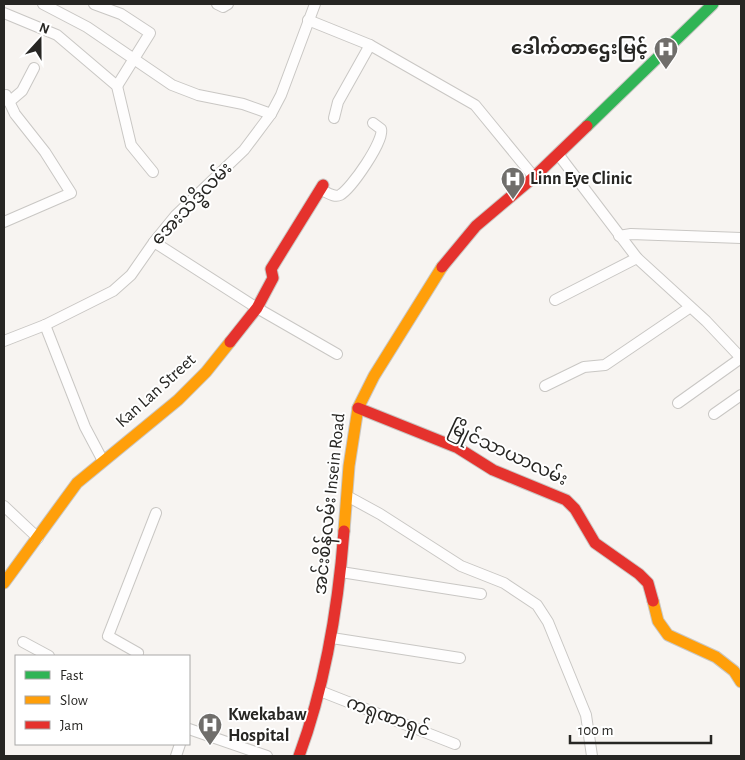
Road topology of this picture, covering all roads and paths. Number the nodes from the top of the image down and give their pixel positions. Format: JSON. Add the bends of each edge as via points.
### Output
{"nodes":[{"id":1,"x":43,"y":4,"type":"edge"},
{"id":2,"x":94,"y":4,"type":"edge"},
{"id":3,"x":217,"y":4,"type":"edge"},
{"id":4,"x":228,"y":4,"type":"edge"},
{"id":5,"x":315,"y":4,"type":"edge"},
{"id":6,"x":713,"y":4,"type":"edge"},
{"id":7,"x":4,"y":12,"type":"edge"},
{"id":8,"x":308,"y":20,"type":"junction"},
{"id":9,"x":370,"y":45,"type":"junction"},
{"id":10,"x":134,"y":58,"type":"junction"},
{"id":11,"x":34,"y":68,"type":"dead end"},
{"id":12,"x":117,"y":86,"type":"junction"},
{"id":13,"x":271,"y":114,"type":"junction"},
{"id":14,"x":334,"y":118,"type":"dead end"},
{"id":15,"x":373,"y":123,"type":"dead end"},
{"id":16,"x":558,"y":154,"type":"junction"},
{"id":17,"x":153,"y":172,"type":"dead end"},
{"id":18,"x":534,"y":177,"type":"junction"},
{"id":19,"x":322,"y":187,"type":"joint"},
{"id":20,"x":4,"y":222,"type":"edge"},
{"id":21,"x":619,"y":236,"type":"junction"},
{"id":22,"x":741,"y":238,"type":"edge"},
{"id":23,"x":154,"y":242,"type":"junction"},
{"id":24,"x":637,"y":258,"type":"junction"},
{"id":25,"x":555,"y":300,"type":"dead end"},
{"id":26,"x":257,"y":308,"type":"junction"},
{"id":27,"x":689,"y":308,"type":"junction"},
{"id":28,"x":45,"y":325,"type":"junction"},
{"id":29,"x":4,"y":341,"type":"edge"},
{"id":30,"x":337,"y":354,"type":"dead end"},
{"id":31,"x":741,"y":358,"type":"edge"},
{"id":32,"x":545,"y":386,"type":"dead end"},
{"id":33,"x":741,"y":395,"type":"edge"},
{"id":34,"x":678,"y":403,"type":"dead end"},
{"id":35,"x":358,"y":408,"type":"junction"},
{"id":36,"x":714,"y":414,"type":"dead end"},
{"id":37,"x":103,"y":462,"type":"junction"},
{"id":38,"x":348,"y":496,"type":"junction"},
{"id":39,"x":4,"y":506,"type":"edge"},
{"id":40,"x":156,"y":513,"type":"dead end"},
{"id":41,"x":38,"y":538,"type":"junction"},
{"id":42,"x":341,"y":572,"type":"junction"},
{"id":43,"x":4,"y":583,"type":"edge"},
{"id":44,"x":481,"y":594,"type":"dead end"},
{"id":45,"x":332,"y":638,"type":"junction"},
{"id":46,"x":23,"y":642,"type":"dead end"},
{"id":47,"x":47,"y":655,"type":"edge"},
{"id":48,"x":137,"y":655,"type":"edge"},
{"id":49,"x":460,"y":658,"type":"dead end"},
{"id":50,"x":741,"y":682,"type":"edge"},
{"id":51,"x":320,"y":692,"type":"junction"},
{"id":52,"x":190,"y":729,"type":"edge"},
{"id":53,"x":455,"y":744,"type":"dead end"},
{"id":54,"x":267,"y":756,"type":"edge"},
{"id":55,"x":302,"y":756,"type":"edge"},
{"id":56,"x":592,"y":756,"type":"edge"}],
"edges":[{"from":1,"to":10,"type":"street","via":[[87,27]]},
{"from":2,"to":10,"type":"street","via":[[121,14],[150,33]]},
{"from":3,"to":4,"type":"street","via":[[223,7]]},
{"from":5,"to":8,"type":"street","name":"အေးသိဒ္ဓိလမ်း"},
{"from":6,"to":16,"type":"street","name":"အင်းစိန်လမ်း Insein Road"},
{"from":7,"to":12,"type":"street","via":[[57,35]]},
{"from":8,"to":9,"type":"street"},
{"from":8,"to":13,"type":"street","name":"အေးသိဒ္ဓိလမ်း"},
{"from":9,"to":14,"type":"street","via":[[338,102]]},
{"from":9,"to":18,"type":"street","via":[[476,105]]},
{"from":10,"to":12,"type":"street"},
{"from":10,"to":13,"type":"street","via":[[172,85]]},
{"from":11,"to":20,"type":"street","via":[[22,90],[7,99],[71,193]]},
{"from":12,"to":17,"type":"street","via":[[131,145]]},
{"from":13,"to":23,"type":"street","name":"အေးသိဒ္ဓိလမ်း","via":[[244,150],[176,215]]},
{"from":15,"to":19,"type":"street","via":[[381,129],[380,140],[353,183],[339,196]]},
{"from":16,"to":18,"type":"street","name":"အင်းစိန်လမ်း Insein Road"},
{"from":16,"to":21,"type":"street"},
{"from":18,"to":35,"type":"street","name":"အင်းစိန်လမ်း Insein Road","via":[[476,226],[449,256],[374,376]]},
{"from":19,"to":26,"type":"street","name":"Kan Lan Street","via":[[271,269],[273,278]]},
{"from":21,"to":22,"type":"street"},
{"from":21,"to":24,"type":"street"},
{"from":23,"to":26,"type":"street"},
{"from":23,"to":28,"type":"street","name":"အေးသိဒ္ဓိလမ်း","via":[[131,275],[113,291]]},
{"from":24,"to":25,"type":"street"},
{"from":24,"to":27,"type":"street"},
{"from":26,"to":30,"type":"street"},
{"from":26,"to":37,"type":"street","name":"Kan Lan Street","via":[[206,372],[178,400]]},
{"from":27,"to":31,"type":"street"},
{"from":27,"to":32,"type":"street","via":[[605,365],[584,367]]},
{"from":28,"to":29,"type":"street","name":"အေးသိဒ္ဓိလမ်း"},
{"from":28,"to":37,"type":"street","via":[[85,427]]},
{"from":31,"to":34,"type":"street"},
{"from":33,"to":36,"type":"street"},
{"from":35,"to":38,"type":"street","name":"အင်းစိန်လမ်း Insein Road"},
{"from":35,"to":50,"type":"street","name":"မြိုင်သာယာလမ်း","via":[[458,448],[493,470],[566,500],[595,542],[648,583],[658,620],[668,635],[716,657]]},
{"from":37,"to":41,"type":"street","name":"Kan Lan Street","via":[[77,483]]},
{"from":38,"to":42,"type":"street","name":"အင်းစိန်လမ်း Insein Road"},
{"from":38,"to":56,"type":"street","via":[[461,566],[504,583],[537,605],[548,622],[586,715]]},
{"from":39,"to":41,"type":"street"},
{"from":40,"to":48,"type":"street","via":[[108,636]]},
{"from":41,"to":43,"type":"street","name":"Kan Lan Street"},
{"from":42,"to":44,"type":"street"},
{"from":42,"to":45,"type":"street","name":"အင်းစိန်လမ်း Insein Road"},
{"from":45,"to":49,"type":"street"},
{"from":45,"to":51,"type":"street","name":"အင်းစိန်လမ်း Insein Road"},
{"from":46,"to":47,"type":"street"},
{"from":51,"to":53,"type":"street","name":"ကရုဏာရှင်"},
{"from":51,"to":55,"type":"street","name":"အင်းစိန်လမ်း Insein Road"},
{"from":52,"to":54,"type":"street"}]}
